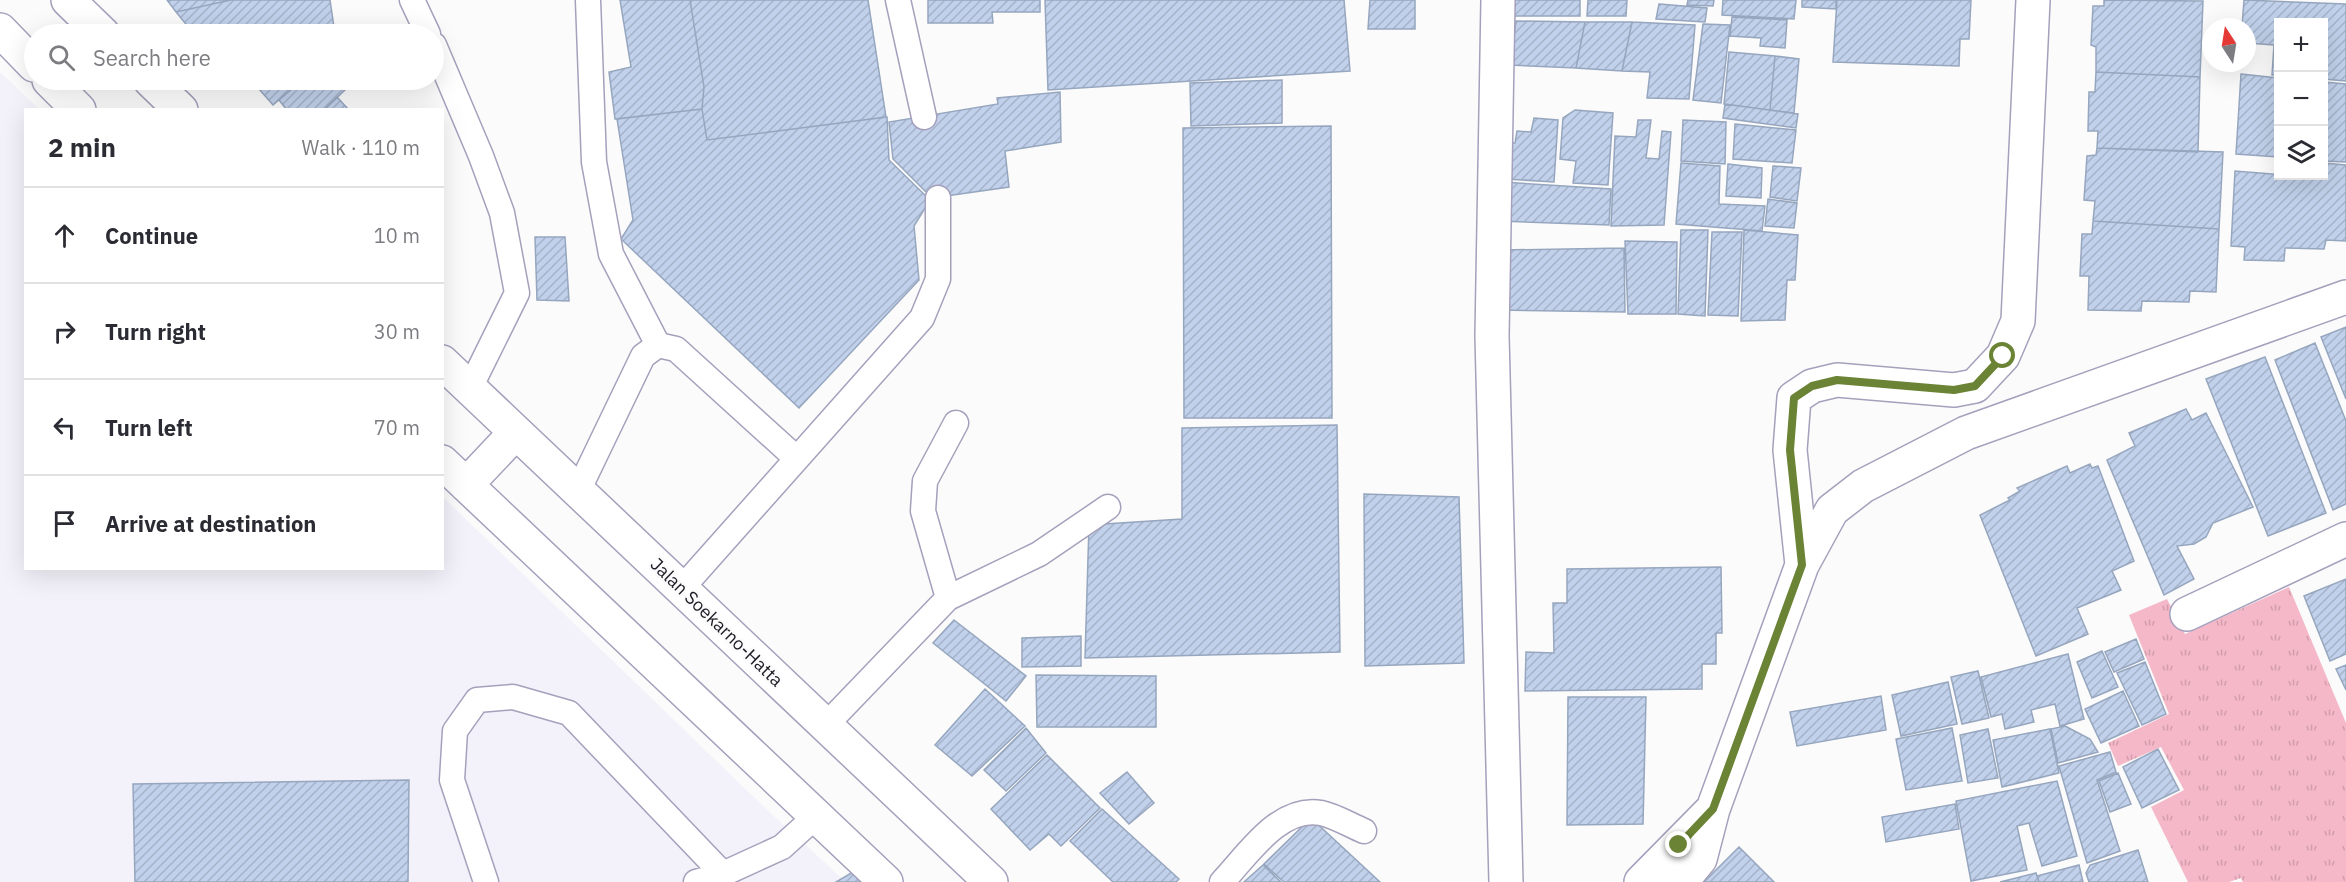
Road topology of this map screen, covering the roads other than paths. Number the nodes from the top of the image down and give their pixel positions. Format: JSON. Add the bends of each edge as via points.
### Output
{"nodes":[{"id":1,"x":68,"y":0,"type":"edge"},
{"id":2,"x":411,"y":0,"type":"edge"},
{"id":3,"x":588,"y":0,"type":"edge"},
{"id":4,"x":898,"y":0,"type":"edge"},
{"id":5,"x":1498,"y":0,"type":"edge"},
{"id":6,"x":2033,"y":0,"type":"edge"},
{"id":7,"x":93,"y":24,"type":"edge"},
{"id":8,"x":423,"y":24,"type":"edge"},
{"id":9,"x":0,"y":30,"type":"edge"},
{"id":10,"x":24,"y":55,"type":"edge"},
{"id":11,"x":444,"y":69,"type":"edge"},
{"id":12,"x":59,"y":90,"type":"edge"},
{"id":13,"x":160,"y":90,"type":"edge"},
{"id":14,"x":77,"y":108,"type":"edge"},
{"id":15,"x":179,"y":108,"type":"edge"},
{"id":16,"x":924,"y":117,"type":"dead end"},
{"id":17,"x":938,"y":198,"type":"dead end"},
{"id":18,"x":2346,"y":297,"type":"edge"},
{"id":19,"x":658,"y":345,"type":"junction"},
{"id":20,"x":444,"y":364,"type":"edge"},
{"id":21,"x":470,"y":388,"type":"junction"},
{"id":22,"x":957,"y":423,"type":"dead end"},
{"id":23,"x":516,"y":432,"type":"junction"},
{"id":24,"x":796,"y":458,"type":"junction"},
{"id":25,"x":444,"y":464,"type":"edge"},
{"id":26,"x":466,"y":485,"type":"junction"},
{"id":27,"x":578,"y":491,"type":"junction"},
{"id":28,"x":1108,"y":507,"type":"dead end"},
{"id":29,"x":2346,"y":539,"type":"edge"},
{"id":30,"x":1802,"y":565,"type":"junction"},
{"id":31,"x":682,"y":588,"type":"junction"},
{"id":32,"x":948,"y":598,"type":"junction"},
{"id":33,"x":2187,"y":614,"type":"dead end"},
{"id":34,"x":825,"y":726,"type":"junction"},
{"id":35,"x":1713,"y":809,"type":"junction"},
{"id":36,"x":815,"y":817,"type":"junction"},
{"id":37,"x":1364,"y":831,"type":"dead end"},
{"id":38,"x":723,"y":874,"type":"junction"},
{"id":39,"x":486,"y":882,"type":"edge"},
{"id":40,"x":696,"y":882,"type":"edge"},
{"id":41,"x":886,"y":882,"type":"edge"},
{"id":42,"x":991,"y":882,"type":"edge"},
{"id":43,"x":1222,"y":882,"type":"edge"},
{"id":44,"x":1506,"y":882,"type":"edge"},
{"id":45,"x":1641,"y":882,"type":"edge"},
{"id":46,"x":1681,"y":882,"type":"edge"}],
"edges":[{"from":1,"to":7,"type":"main road"},
{"from":2,"to":8,"type":"lane"},
{"from":3,"to":19,"type":"lane","via":[[594,162],[611,254]]},
{"from":4,"to":16,"type":"lane"},
{"from":5,"to":44,"type":"main road","via":[[1492,336]]},
{"from":6,"to":30,"type":"main road","via":[[2018,321],[2003,356],[1975,386],[1954,390],[1837,380],[1812,386],[1794,398],[1790,450]]},
{"from":9,"to":10,"type":"main road"},
{"from":11,"to":21,"type":"lane","via":[[502,213],[517,293]]},
{"from":12,"to":14,"type":"main road"},
{"from":13,"to":15,"type":"main road"},
{"from":17,"to":24,"type":"lane","via":[[938,279],[922,318]]},
{"from":18,"to":30,"type":"main road","via":[[1966,434],[1863,486],[1832,510]]},
{"from":19,"to":24,"type":"lane","via":[[676,350]]},
{"from":19,"to":27,"type":"lane","via":[[643,356]]},
{"from":20,"to":21,"type":"main road","name":"Jalan Soekarno-Hatta"},
{"from":21,"to":23,"type":"main road","name":"Jalan Soekarno-Hatta"},
{"from":22,"to":32,"type":"lane","via":[[925,481],[922,511]]},
{"from":23,"to":26,"type":"main road"},
{"from":23,"to":27,"type":"main road","name":"Jalan Soekarno-Hatta"},
{"from":24,"to":31,"type":"lane"},
{"from":25,"to":26,"type":"main road"},
{"from":26,"to":36,"type":"main road"},
{"from":27,"to":31,"type":"main road","name":"Jalan Soekarno-Hatta"},
{"from":28,"to":32,"type":"lane","via":[[1039,554]]},
{"from":29,"to":33,"type":"main road"},
{"from":30,"to":35,"type":"main road"},
{"from":31,"to":34,"type":"main road","name":"Jalan Soekarno-Hatta"},
{"from":32,"to":34,"type":"lane"},
{"from":34,"to":42,"type":"main road","name":"Jalan Soekarno-Hatta"},
{"from":35,"to":45,"type":"main road"},
{"from":35,"to":46,"type":"main road","via":[[1700,859]]},
{"from":36,"to":38,"type":"lane","via":[[782,847]]},
{"from":36,"to":41,"type":"main road"},
{"from":37,"to":43,"type":"lane","via":[[1320,813],[1282,820]]},
{"from":38,"to":39,"type":"lane","via":[[569,713],[513,697],[477,700],[455,731],[452,780]]},
{"from":38,"to":40,"type":"lane"}]}
